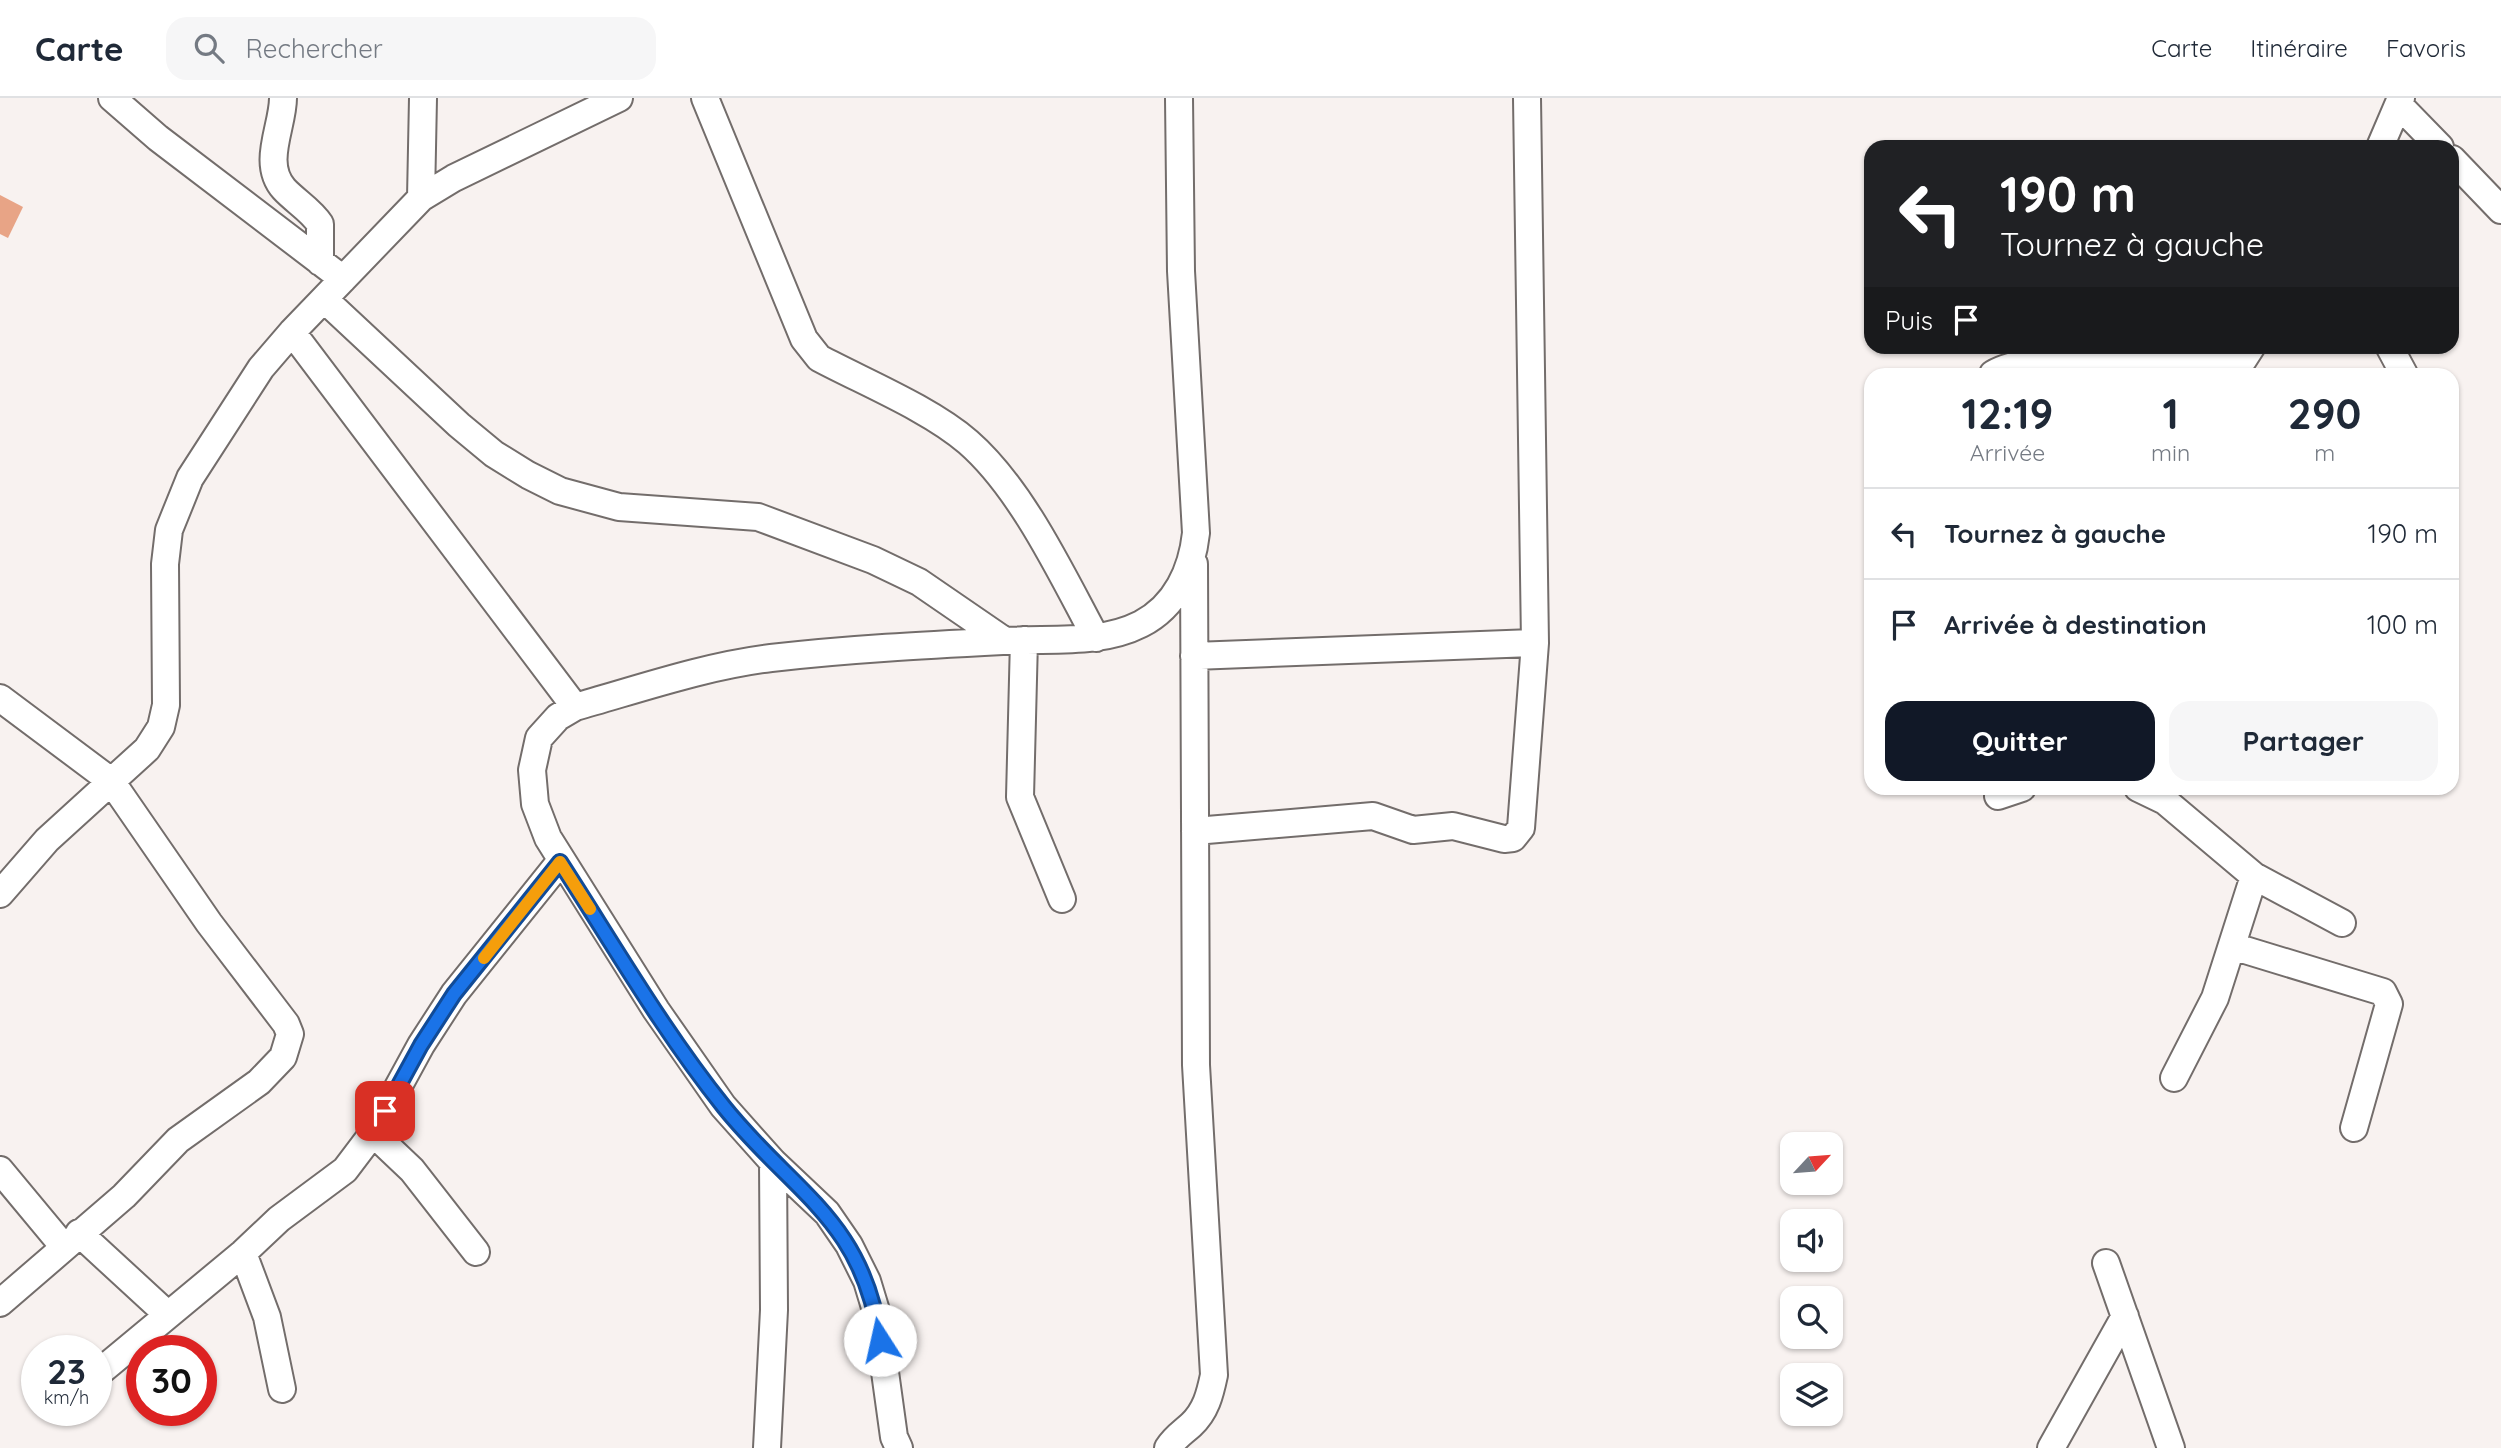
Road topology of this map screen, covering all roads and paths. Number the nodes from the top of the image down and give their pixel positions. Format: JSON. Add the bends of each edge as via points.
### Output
{"nodes":[{"id":1,"x":112,"y":98,"type":"edge"},
{"id":2,"x":284,"y":98,"type":"edge"},
{"id":3,"x":423,"y":98,"type":"edge"},
{"id":4,"x":619,"y":98,"type":"edge"},
{"id":5,"x":705,"y":98,"type":"edge"},
{"id":6,"x":1179,"y":98,"type":"edge"},
{"id":7,"x":1527,"y":98,"type":"edge"},
{"id":8,"x":2400,"y":102,"type":"edge"},
{"id":9,"x":2383,"y":140,"type":"edge"},
{"id":10,"x":2434,"y":140,"type":"edge"},
{"id":11,"x":2459,"y":166,"type":"edge"},
{"id":12,"x":421,"y":198,"type":"junction"},
{"id":13,"x":2501,"y":210,"type":"edge"},
{"id":14,"x":320,"y":262,"type":"junction"},
{"id":15,"x":343,"y":279,"type":"junction"},
{"id":16,"x":324,"y":299,"type":"junction"},
{"id":17,"x":292,"y":332,"type":"junction"},
{"id":18,"x":2247,"y":354,"type":"edge"},
{"id":19,"x":2009,"y":368,"type":"edge"},
{"id":20,"x":1194,"y":558,"type":"junction"},
{"id":21,"x":1096,"y":638,"type":"junction"},
{"id":22,"x":1015,"y":640,"type":"junction"},
{"id":23,"x":1535,"y":643,"type":"junction"},
{"id":24,"x":1194,"y":656,"type":"junction"},
{"id":25,"x":0,"y":698,"type":"edge"},
{"id":26,"x":575,"y":707,"type":"junction"},
{"id":27,"x":111,"y":781,"type":"junction"},
{"id":28,"x":2175,"y":795,"type":"edge"},
{"id":29,"x":1195,"y":831,"type":"junction"},
{"id":30,"x":560,"y":862,"type":"junction"},
{"id":31,"x":2254,"y":876,"type":"junction"},
{"id":32,"x":0,"y":894,"type":"edge"},
{"id":33,"x":1062,"y":899,"type":"dead end"},
{"id":34,"x":2342,"y":923,"type":"dead end"},
{"id":35,"x":2232,"y":946,"type":"junction"},
{"id":36,"x":2174,"y":1078,"type":"dead end"},
{"id":37,"x":2354,"y":1128,"type":"dead end"},
{"id":38,"x":373,"y":1133,"type":"junction"},
{"id":39,"x":773,"y":1162,"type":"junction"},
{"id":40,"x":0,"y":1170,"type":"edge"},
{"id":41,"x":71,"y":1240,"type":"junction"},
{"id":42,"x":476,"y":1252,"type":"dead end"},
{"id":43,"x":243,"y":1253,"type":"junction"},
{"id":44,"x":2106,"y":1263,"type":"dead end"},
{"id":45,"x":0,"y":1303,"type":"edge"},
{"id":46,"x":167,"y":1314,"type":"junction"},
{"id":47,"x":2125,"y":1316,"type":"junction"},
{"id":48,"x":112,"y":1361,"type":"edge"},
{"id":49,"x":282,"y":1389,"type":"dead end"},
{"id":50,"x":767,"y":1448,"type":"edge"},
{"id":51,"x":899,"y":1448,"type":"edge"},
{"id":52,"x":1168,"y":1448,"type":"edge"},
{"id":53,"x":2051,"y":1448,"type":"edge"},
{"id":54,"x":2171,"y":1448,"type":"edge"}],
"edges":[{"from":1,"to":14,"type":"street"},
{"from":2,"to":14,"type":"street","via":[[274,141],[276,176],[320,224]]},
{"from":3,"to":12,"type":"street"},
{"from":4,"to":12,"type":"street"},
{"from":5,"to":21,"type":"street","via":[[811,349],[819,358],[967,440],[1048,549]]},
{"from":6,"to":20,"type":"street","via":[[1181,271]]},
{"from":7,"to":23,"type":"street"},
{"from":8,"to":9,"type":"street"},
{"from":8,"to":10,"type":"street"},
{"from":11,"to":13,"type":"street"},
{"from":12,"to":15,"type":"street"},
{"from":14,"to":15,"type":"street"},
{"from":15,"to":16,"type":"street"},
{"from":16,"to":17,"type":"street"},
{"from":16,"to":22,"type":"street","via":[[494,454],[560,491],[619,507],[758,517],[919,582]]},
{"from":17,"to":26,"type":"street"},
{"from":17,"to":27,"type":"street","via":[[261,368],[178,502],[165,564],[166,705],[161,727],[147,749]]},
{"from":18,"to":19,"type":"street","via":[[2228,367],[2103,361],[2025,362]]},
{"from":20,"to":21,"type":"street","via":[[1180,589],[1162,612],[1140,625]]},
{"from":20,"to":24,"type":"street"},
{"from":21,"to":22,"type":"street"},
{"from":22,"to":26,"type":"street","via":[[771,658]]},
{"from":22,"to":33,"type":"street","via":[[1020,797]]},
{"from":23,"to":24,"type":"street"},
{"from":23,"to":29,"type":"street","via":[[1521,828],[1513,838],[1453,825],[1413,830],[1373,816]]},
{"from":24,"to":29,"type":"street"},
{"from":25,"to":27,"type":"street"},
{"from":26,"to":30,"type":"street","via":[[558,717],[539,738],[532,770],[535,804]]},
{"from":27,"to":32,"type":"street","via":[[47,840]]},
{"from":27,"to":41,"type":"street","via":[[290,1034],[283,1057],[259,1082],[178,1140],[124,1196]]},
{"from":28,"to":31,"type":"street"},
{"from":29,"to":52,"type":"street","via":[[1196,1065],[1214,1375],[1208,1404]]},
{"from":30,"to":38,"type":"street","via":[[454,994]]},
{"from":30,"to":39,"type":"street","via":[[723,1106]]},
{"from":31,"to":34,"type":"street"},
{"from":31,"to":35,"type":"street"},
{"from":35,"to":36,"type":"street","via":[[2215,998]]},
{"from":35,"to":37,"type":"street","via":[[2387,997],[2389,1004]]},
{"from":38,"to":42,"type":"street","via":[[412,1170]]},
{"from":38,"to":43,"type":"street","via":[[345,1170],[279,1219]]},
{"from":39,"to":50,"type":"street","via":[[774,1310]]},
{"from":39,"to":51,"type":"street","via":[[827,1213],[867,1281],[877,1314]]},
{"from":40,"to":41,"type":"street"},
{"from":41,"to":45,"type":"street"},
{"from":41,"to":46,"type":"street"},
{"from":43,"to":46,"type":"street"},
{"from":43,"to":49,"type":"street","via":[[267,1317]]},
{"from":44,"to":47,"type":"street"},
{"from":46,"to":48,"type":"street"},
{"from":47,"to":53,"type":"street"},
{"from":47,"to":54,"type":"street"}]}
